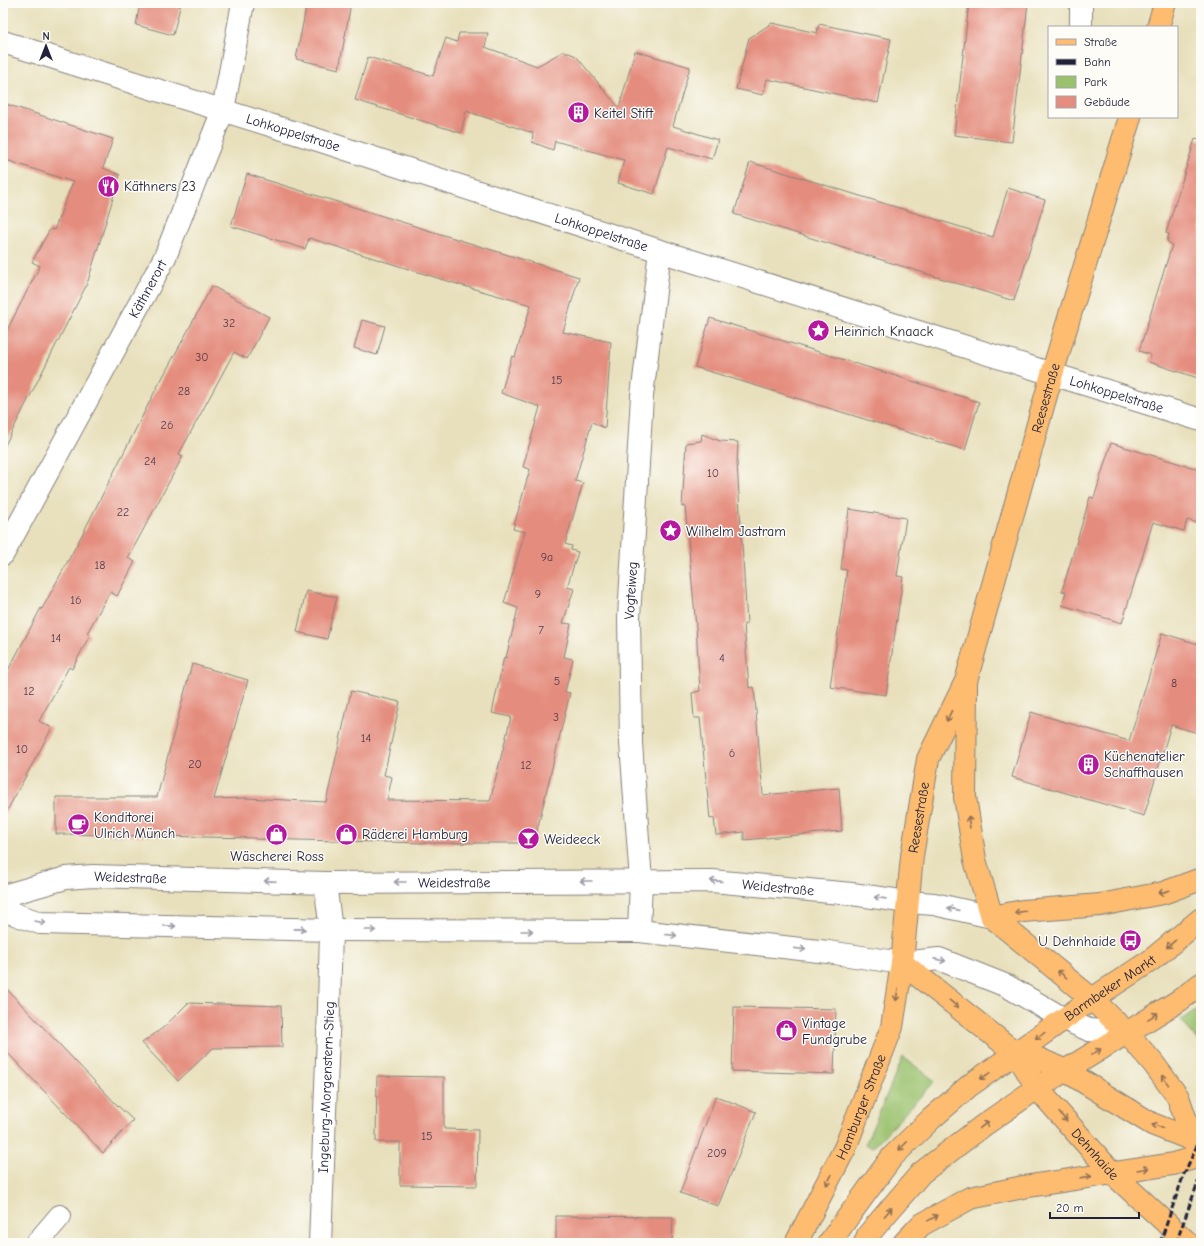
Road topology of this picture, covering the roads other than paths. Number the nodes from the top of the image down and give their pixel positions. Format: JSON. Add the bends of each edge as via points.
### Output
{"nodes":[{"id":1,"x":243,"y":3,"type":"edge"},
{"id":2,"x":1081,"y":3,"type":"edge"},
{"id":3,"x":1165,"y":3,"type":"edge"},
{"id":4,"x":1081,"y":26,"type":"edge"},
{"id":5,"x":1158,"y":26,"type":"edge"},
{"id":6,"x":3,"y":42,"type":"edge"},
{"id":7,"x":223,"y":110,"type":"junction"},
{"id":8,"x":1128,"y":118,"type":"edge"},
{"id":9,"x":660,"y":251,"type":"junction"},
{"id":10,"x":1052,"y":374,"type":"junction"},
{"id":11,"x":1201,"y":420,"type":"edge"},
{"id":12,"x":3,"y":554,"type":"edge"},
{"id":13,"x":966,"y":681,"type":"junction"},
{"id":14,"x":1201,"y":879,"type":"edge"},
{"id":15,"x":641,"y":881,"type":"junction"},
{"id":16,"x":325,"y":882,"type":"junction"},
{"id":17,"x":3,"y":896,"type":"edge"},
{"id":18,"x":908,"y":902,"type":"junction"},
{"id":19,"x":3,"y":910,"type":"edge"},
{"id":20,"x":992,"y":917,"type":"junction"},
{"id":21,"x":1201,"y":919,"type":"edge"},
{"id":22,"x":331,"y":930,"type":"junction"},
{"id":23,"x":638,"y":931,"type":"junction"},
{"id":24,"x":902,"y":963,"type":"junction"},
{"id":25,"x":1201,"y":984,"type":"edge"},
{"id":26,"x":1092,"y":999,"type":"junction"},
{"id":27,"x":1064,"y":1019,"type":"junction"},
{"id":28,"x":1127,"y":1033,"type":"junction"},
{"id":29,"x":1017,"y":1054,"type":"junction"},
{"id":30,"x":1066,"y":1071,"type":"junction"},
{"id":31,"x":1037,"y":1088,"type":"junction"},
{"id":32,"x":1198,"y":1148,"type":"edge"},
{"id":33,"x":1113,"y":1174,"type":"junction"},
{"id":34,"x":60,"y":1216,"type":"dead end"},
{"id":35,"x":37,"y":1243,"type":"edge"},
{"id":36,"x":320,"y":1243,"type":"edge"},
{"id":37,"x":796,"y":1243,"type":"edge"},
{"id":38,"x":829,"y":1243,"type":"edge"},
{"id":39,"x":865,"y":1243,"type":"edge"},
{"id":40,"x":904,"y":1243,"type":"edge"},
{"id":41,"x":1188,"y":1243,"type":"edge"}],
"edges":[{"from":1,"to":7,"type":"street","name":"Käthnerort"},
{"from":2,"to":4,"type":"street"},
{"from":3,"to":5,"type":"main road"},
{"from":6,"to":7,"type":"street","name":"Lohkoppelstraße"},
{"from":7,"to":9,"type":"street","name":"Lohkoppelstraße"},
{"from":7,"to":12,"type":"street","name":"Käthnerort","via":[[165,257]]},
{"from":8,"to":10,"type":"main road","name":"Reesestraße"},
{"from":9,"to":10,"type":"street","name":"Lohkoppelstraße"},
{"from":9,"to":15,"type":"street","name":"Vogteiweg","via":[[642,396],[629,618],[630,743]]},
{"from":10,"to":11,"type":"street","name":"Lohkoppelstraße"},
{"from":10,"to":13,"type":"main road","name":"Reesestraße"},
{"from":13,"to":18,"type":"main road","name":"Reesestraße","one_way":true,"via":[[928,759],[912,856]]},
{"from":20,"to":13,"type":"main road","name":"Reesestraße","one_way":true,"via":[[975,860],[966,797]]},
{"from":14,"to":20,"type":"main road","one_way":true,"via":[[1163,893],[1100,905],[1023,911]]},
{"from":15,"to":16,"type":"street","name":"Weidestraße","one_way":true},
{"from":18,"to":15,"type":"street","name":"Weidestraße","one_way":true,"via":[[712,880]]},
{"from":15,"to":23,"type":"street","name":"Vogteiweg"},
{"from":16,"to":17,"type":"street","name":"Weidestraße","one_way":true,"via":[[94,876],[66,878]]},
{"from":16,"to":22,"type":"street","name":"Ingeburg-Morgenstern-Stieg"},
{"from":20,"to":18,"type":"street","one_way":true,"via":[[934,904]]},
{"from":18,"to":24,"type":"main road","name":"Reesestraße"},
{"from":19,"to":22,"type":"street","one_way":true,"via":[[40,923]]},
{"from":26,"to":20,"type":"main road","one_way":true},
{"from":21,"to":26,"type":"main road","name":"Barmbeker Markt","one_way":true,"via":[[1150,961]]},
{"from":22,"to":23,"type":"street","one_way":true},
{"from":22,"to":36,"type":"street","name":"Ingeburg-Morgenstern-Stieg"},
{"from":23,"to":24,"type":"street","one_way":true,"via":[[828,952]]},
{"from":24,"to":27,"type":"street","one_way":true,"via":[[939,959],[1007,986]]},
{"from":24,"to":29,"type":"main road","one_way":true},
{"from":24,"to":37,"type":"main road","name":"Hamburger Straße","one_way":true,"via":[[892,1027],[845,1148]]},
{"from":28,"to":25,"type":"main road","one_way":true},
{"from":26,"to":27,"type":"main road","name":"Barmbeker Markt"},
{"from":26,"to":28,"type":"main road"},
{"from":27,"to":28,"type":"street","via":[[1089,1030]]},
{"from":27,"to":29,"type":"main road","name":"Barmbeker Markt","one_way":true},
{"from":30,"to":28,"type":"main road","one_way":true},
{"from":32,"to":28,"type":"main road","one_way":true,"via":[[1178,1097]]},
{"from":29,"to":30,"type":"main road","via":[[1039,1059]]},
{"from":29,"to":31,"type":"main road","name":"Dehnhaide"},
{"from":29,"to":38,"type":"main road","one_way":true,"via":[[969,1086],[892,1158]]},
{"from":30,"to":31,"type":"main road"},
{"from":32,"to":30,"type":"main road","one_way":true,"via":[[1152,1124]]},
{"from":31,"to":33,"type":"main road","name":"Dehnhaide","one_way":true},
{"from":39,"to":31,"type":"main road","one_way":true,"via":[[868,1235],[921,1173]]},
{"from":33,"to":32,"type":"main road","one_way":true,"via":[[1173,1164]]},
{"from":40,"to":33,"type":"main road","one_way":true,"via":[[921,1225],[970,1198],[1023,1187]]},
{"from":33,"to":41,"type":"main road","name":"Dehnhaide"},
{"from":34,"to":35,"type":"street"}]}
